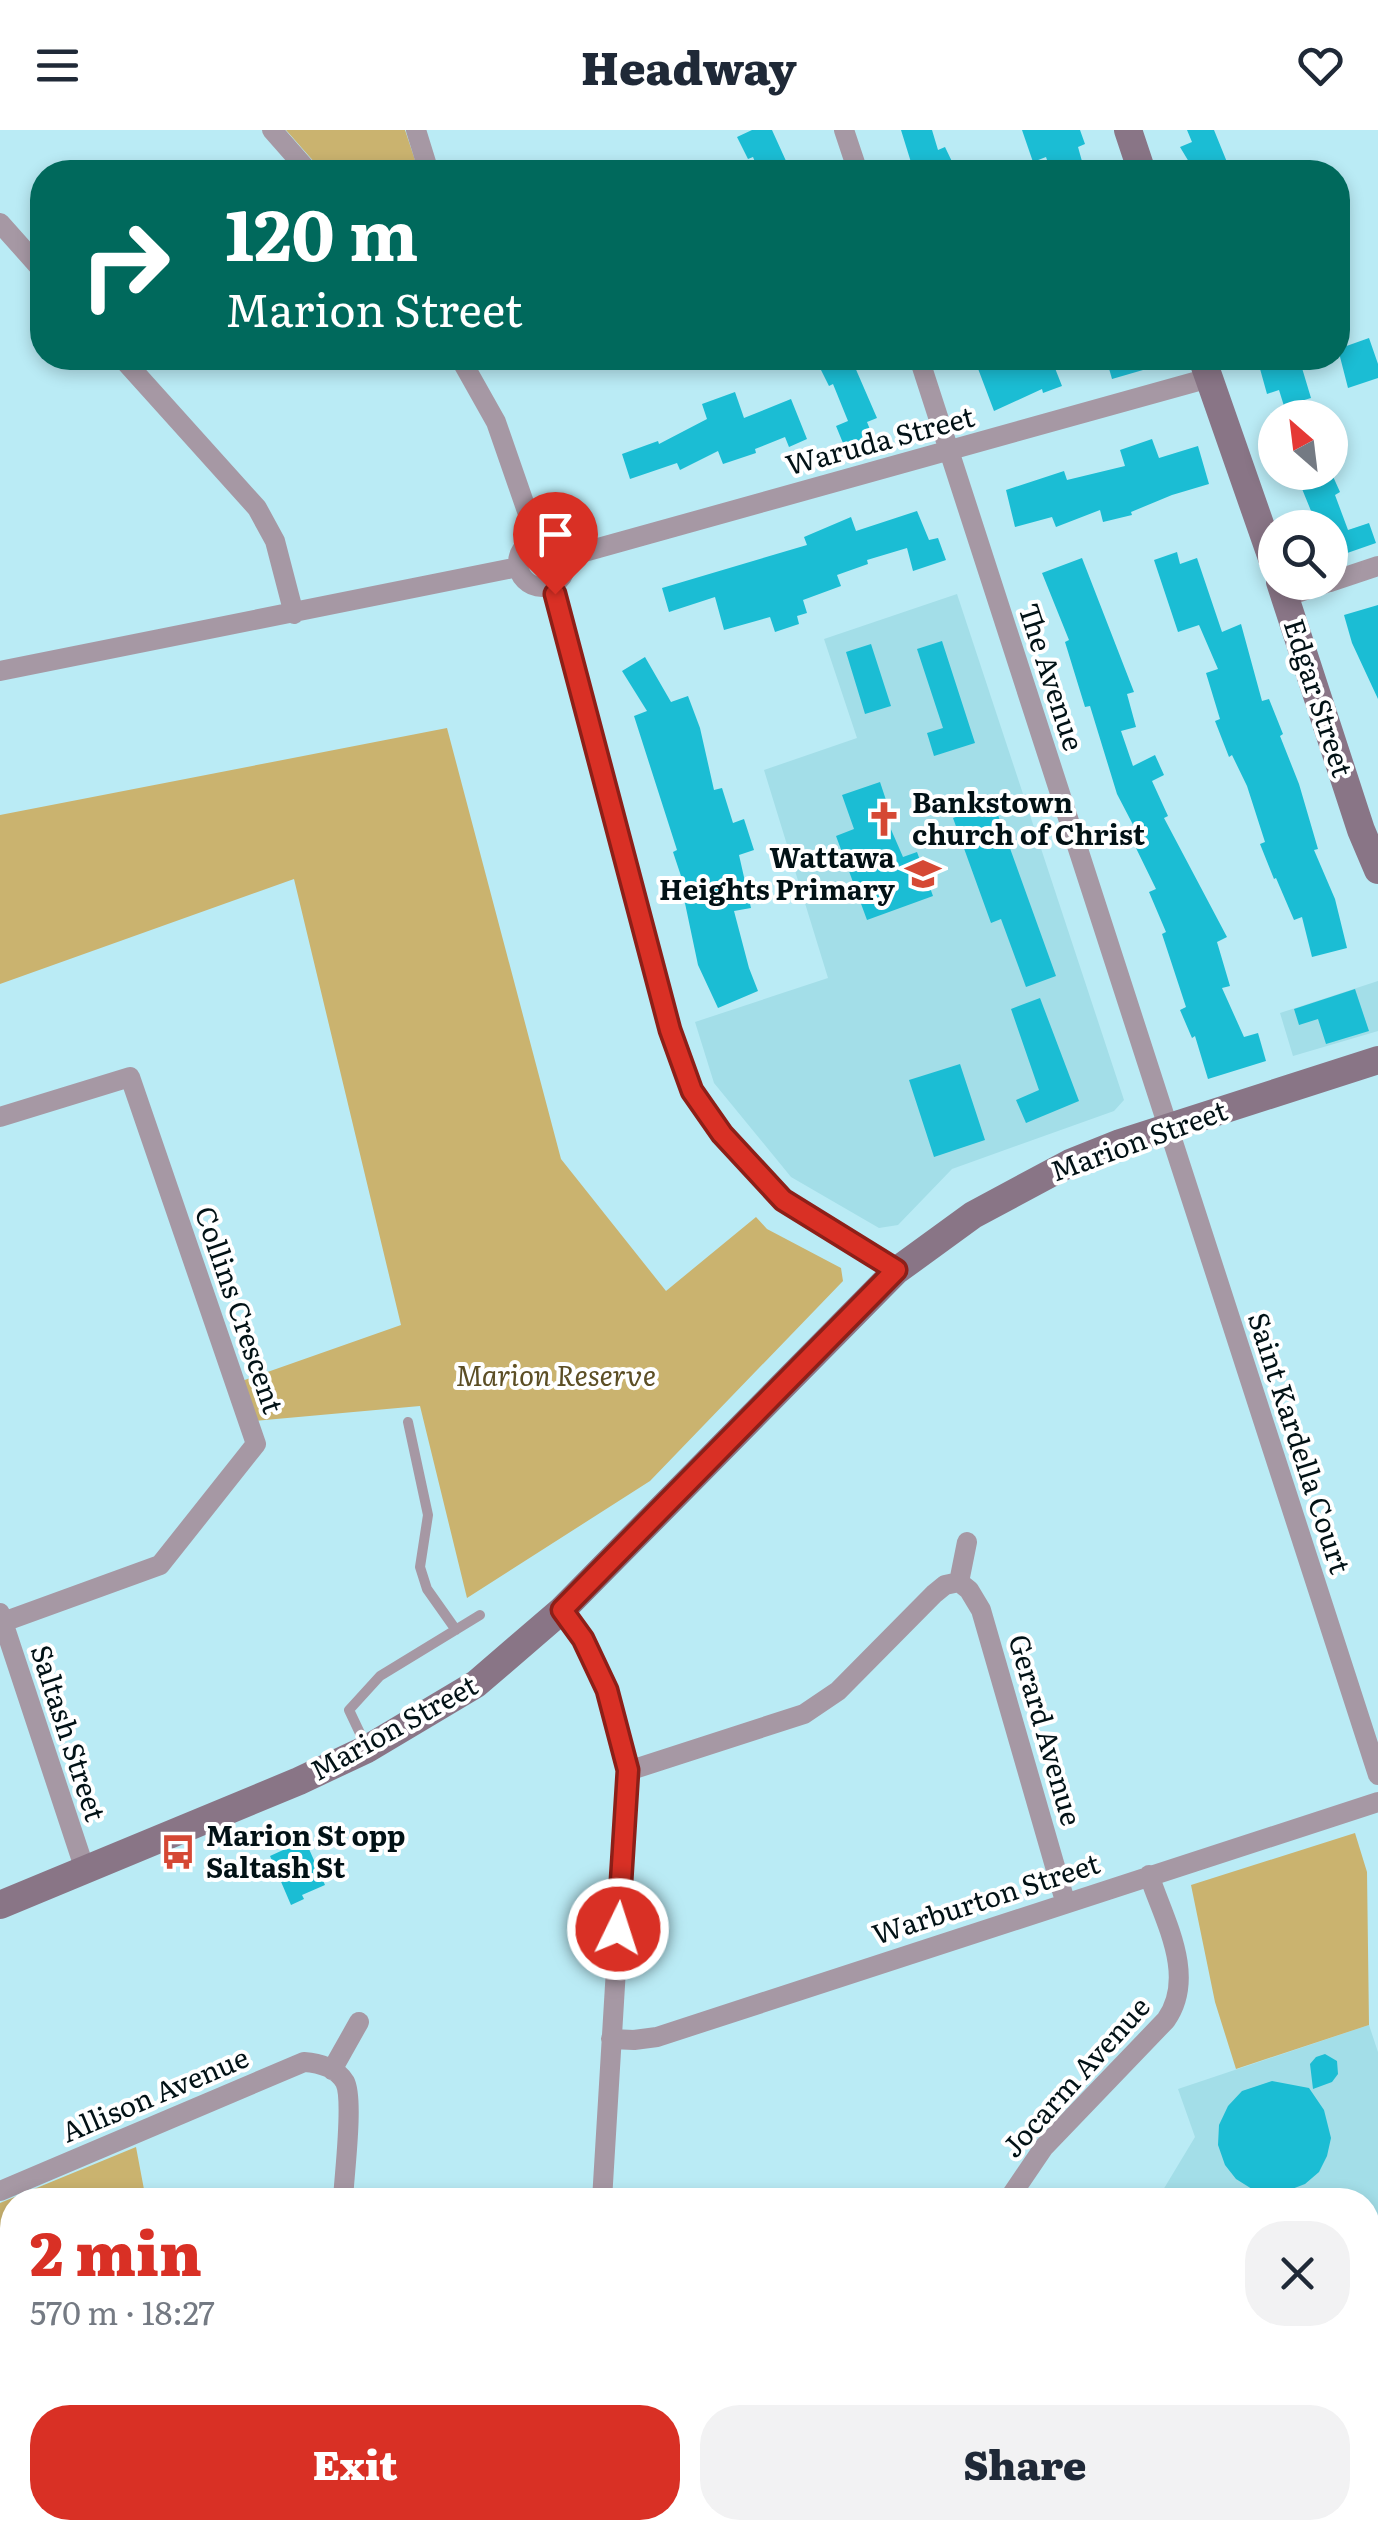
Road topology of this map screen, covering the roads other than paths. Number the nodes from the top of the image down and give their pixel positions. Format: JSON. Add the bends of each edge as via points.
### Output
{"nodes":[{"id":1,"x":272,"y":130,"type":"edge"},
{"id":2,"x":416,"y":130,"type":"edge"},
{"id":3,"x":844,"y":130,"type":"edge"},
{"id":4,"x":1128,"y":130,"type":"edge"},
{"id":5,"x":299,"y":160,"type":"edge"},
{"id":6,"x":425,"y":160,"type":"edge"},
{"id":7,"x":854,"y":160,"type":"edge"},
{"id":8,"x":1138,"y":160,"type":"edge"},
{"id":9,"x":0,"y":223,"type":"edge"},
{"id":10,"x":30,"y":257,"type":"edge"},
{"id":11,"x":133,"y":370,"type":"edge"},
{"id":12,"x":468,"y":370,"type":"edge"},
{"id":13,"x":922,"y":370,"type":"edge"},
{"id":14,"x":1200,"y":370,"type":"edge"},
{"id":15,"x":1207,"y":370,"type":"edge"},
{"id":16,"x":949,"y":451,"type":"junction"},
{"id":17,"x":1258,"y":518,"type":"edge"},
{"id":18,"x":537,"y":540,"type":"junction"},
{"id":19,"x":566,"y":557,"type":"junction"},
{"id":20,"x":1378,"y":566,"type":"edge"},
{"id":21,"x":518,"y":567,"type":"junction"},
{"id":22,"x":1348,"y":576,"type":"edge"},
{"id":23,"x":553,"y":584,"type":"junction"},
{"id":24,"x":1286,"y":600,"type":"edge"},
{"id":25,"x":294,"y":614,"type":"junction"},
{"id":26,"x":0,"y":670,"type":"edge"},
{"id":27,"x":1378,"y":870,"type":"edge"},
{"id":28,"x":1378,"y":1060,"type":"edge"},
{"id":29,"x":0,"y":1117,"type":"edge"},
{"id":30,"x":1169,"y":1127,"type":"junction"},
{"id":31,"x":896,"y":1270,"type":"junction"},
{"id":32,"x":408,"y":1422,"type":"dead end"},
{"id":33,"x":967,"y":1542,"type":"dead end"},
{"id":34,"x":959,"y":1582,"type":"junction"},
{"id":35,"x":562,"y":1610,"type":"junction"},
{"id":36,"x":480,"y":1616,"type":"dead end"},
{"id":37,"x":1,"y":1617,"type":"edge"},
{"id":38,"x":456,"y":1630,"type":"junction"},
{"id":39,"x":367,"y":1749,"type":"junction"},
{"id":40,"x":628,"y":1770,"type":"junction"},
{"id":41,"x":1378,"y":1776,"type":"edge"},
{"id":42,"x":1378,"y":1802,"type":"edge"},
{"id":43,"x":85,"y":1870,"type":"junction"},
{"id":44,"x":1149,"y":1874,"type":"junction"},
{"id":45,"x":1065,"y":1901,"type":"junction"},
{"id":46,"x":0,"y":1905,"type":"edge"},
{"id":47,"x":359,"y":2022,"type":"dead end"},
{"id":48,"x":611,"y":2039,"type":"junction"},
{"id":49,"x":332,"y":2070,"type":"junction"},
{"id":50,"x":9,"y":2188,"type":"edge"},
{"id":51,"x":343,"y":2188,"type":"edge"},
{"id":52,"x":603,"y":2188,"type":"edge"},
{"id":53,"x":1016,"y":2188,"type":"edge"}],
"edges":[{"from":1,"to":5,"type":"street"},
{"from":2,"to":6,"type":"street"},
{"from":3,"to":7,"type":"street"},
{"from":4,"to":8,"type":"main road"},
{"from":9,"to":10,"type":"street"},
{"from":11,"to":25,"type":"street","via":[[257,508],[276,541]]},
{"from":12,"to":18,"type":"street","via":[[504,441]]},
{"from":13,"to":16,"type":"street","name":"The Avenue"},
{"from":14,"to":16,"type":"street","name":"Waruda Street"},
{"from":15,"to":17,"type":"main road"},
{"from":16,"to":19,"type":"street","name":"Waruda Street"},
{"from":16,"to":30,"type":"street","name":"The Avenue"},
{"from":18,"to":19,"type":"street","via":[[558,544]]},
{"from":18,"to":21,"type":"street","via":[[520,553]]},
{"from":19,"to":23,"type":"street"},
{"from":20,"to":22,"type":"street"},
{"from":21,"to":23,"type":"street","via":[[531,584]]},
{"from":21,"to":25,"type":"street"},
{"from":23,"to":31,"type":"street","via":[[670,1030],[692,1091],[783,1200]]},
{"from":24,"to":27,"type":"main road","name":"Edgar Street"},
{"from":25,"to":26,"type":"street"},
{"from":28,"to":30,"type":"main road","name":"Marion Street"},
{"from":29,"to":37,"type":"street","name":"Collins Crescent","via":[[130,1076],[256,1444],[160,1564]]},
{"from":30,"to":31,"type":"main road","name":"Marion Street","via":[[1024,1186],[972,1214]]},
{"from":30,"to":41,"type":"street","name":"Saint Kardella Court"},
{"from":31,"to":35,"type":"main road","name":"Marion Street"},
{"from":32,"to":38,"type":"lane","via":[[428,1515],[420,1567]]},
{"from":33,"to":34,"type":"street"},
{"from":34,"to":40,"type":"street","via":[[934,1594],[838,1691],[804,1714]]},
{"from":34,"to":45,"type":"street","name":"Gerard Avenue","via":[[982,1610]]},
{"from":35,"to":39,"type":"main road","name":"Marion Street","via":[[476,1684]]},
{"from":35,"to":40,"type":"street","via":[[607,1690]]},
{"from":36,"to":38,"type":"lane"},
{"from":37,"to":43,"type":"street","name":"Saltash Street"},
{"from":38,"to":39,"type":"lane","via":[[380,1676],[348,1710]]},
{"from":39,"to":43,"type":"main road","name":"Marion Street"},
{"from":40,"to":48,"type":"street"},
{"from":42,"to":44,"type":"street","name":"Warburton Street"},
{"from":43,"to":46,"type":"main road","name":"Marion Street"},
{"from":44,"to":45,"type":"street","name":"Warburton Street"},
{"from":44,"to":53,"type":"street","name":"Jocarm Avenue","via":[[1178,1964],[1178,2000],[1044,2147]]},
{"from":45,"to":48,"type":"street","name":"Warburton Street","via":[[657,2036]]},
{"from":47,"to":49,"type":"street"},
{"from":48,"to":52,"type":"street"},
{"from":49,"to":50,"type":"street","name":"Allison Avenue","via":[[304,2062]]},
{"from":49,"to":51,"type":"street","via":[[348,2099]]}]}
